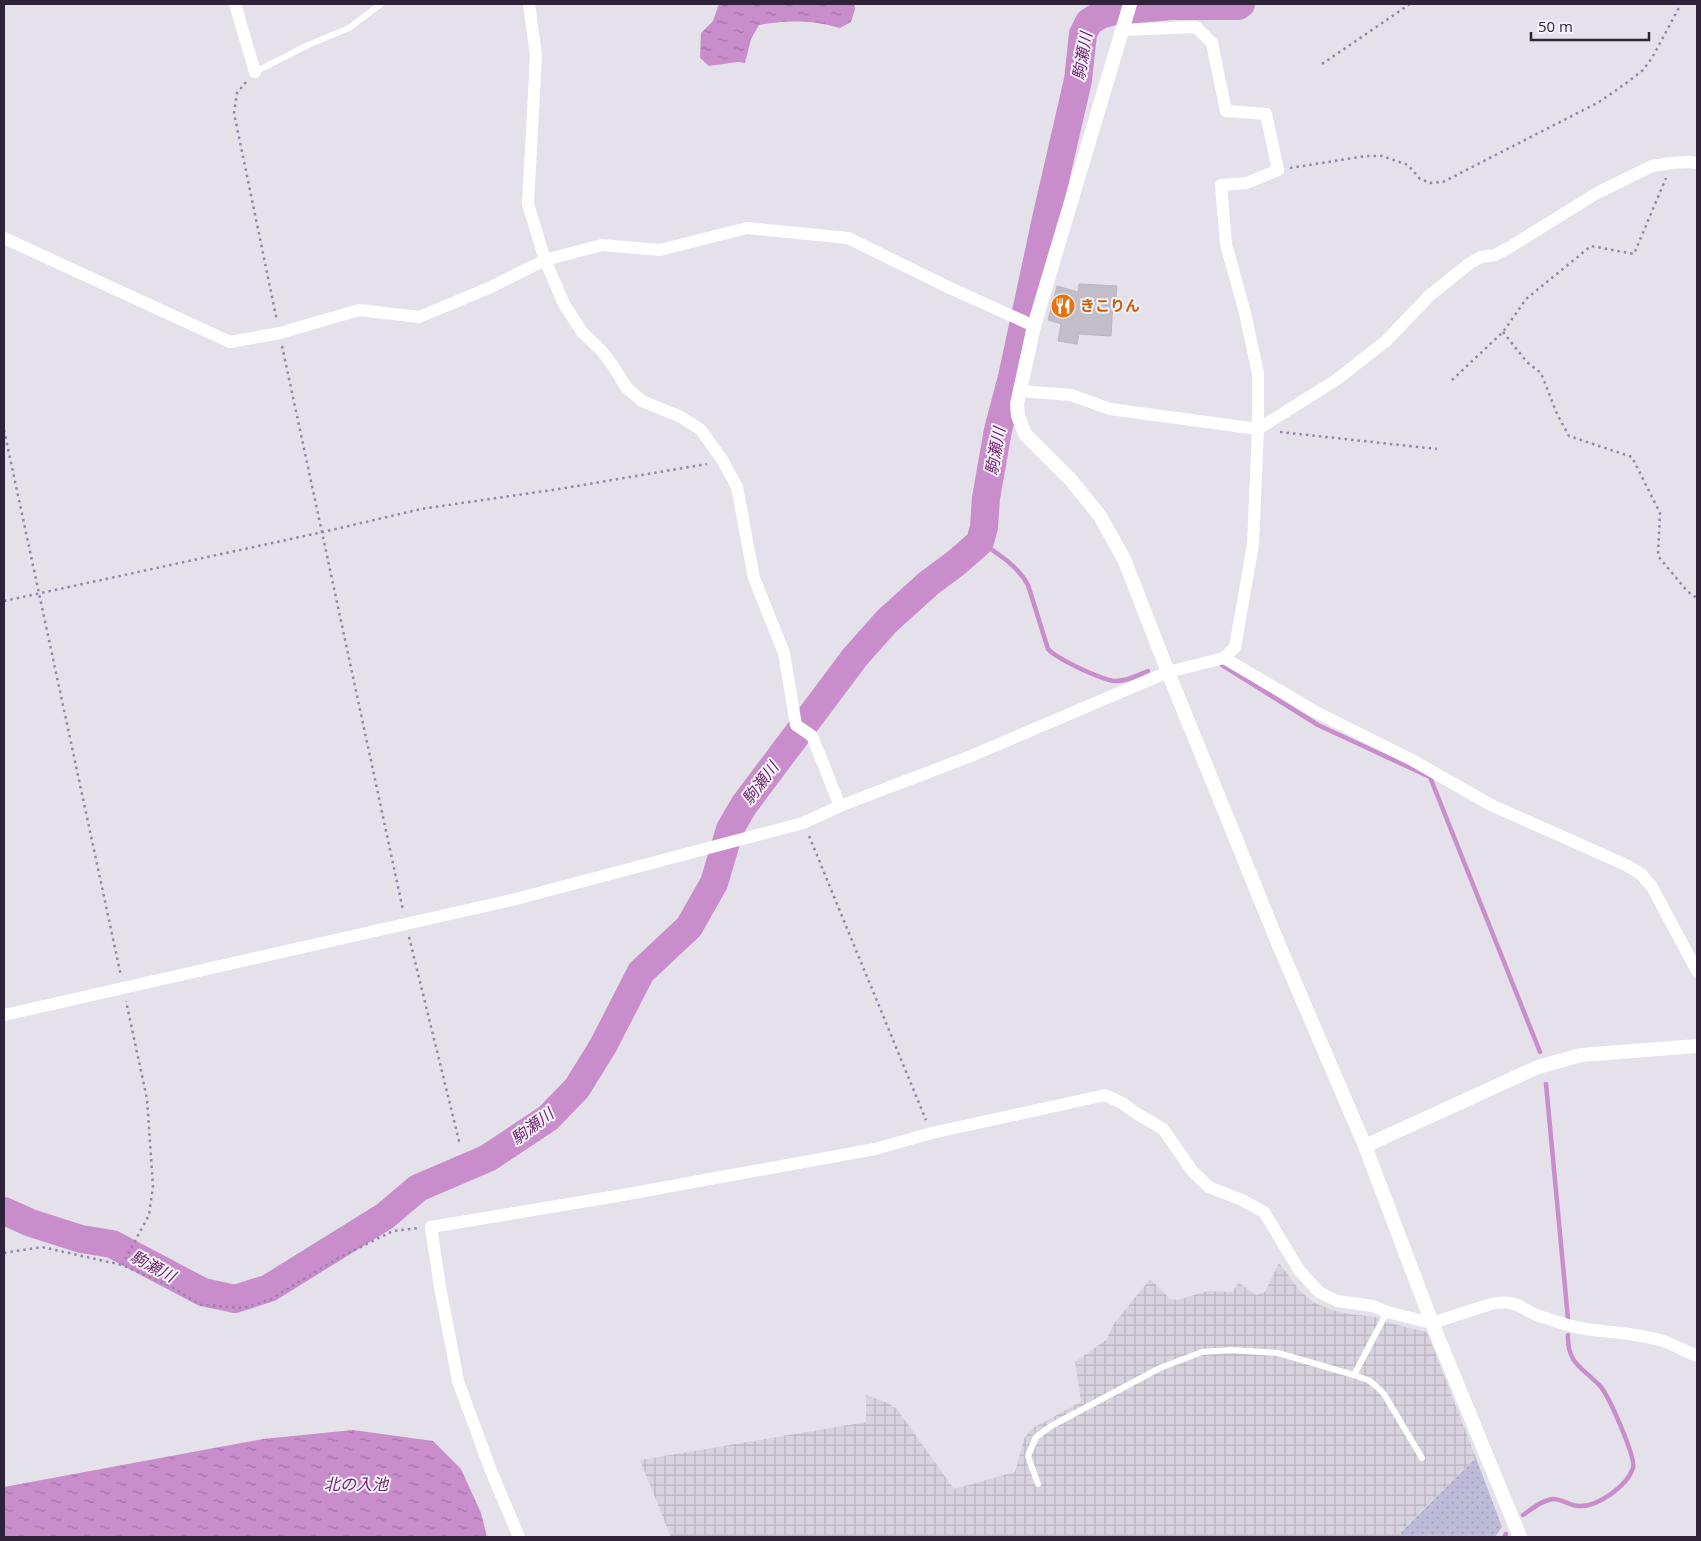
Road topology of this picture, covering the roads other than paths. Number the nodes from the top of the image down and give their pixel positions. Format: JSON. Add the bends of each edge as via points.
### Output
{"nodes":[{"id":1,"x":235,"y":4,"type":"edge"},
{"id":2,"x":381,"y":4,"type":"edge"},
{"id":3,"x":529,"y":4,"type":"edge"},
{"id":4,"x":1130,"y":4,"type":"edge"},
{"id":5,"x":1124,"y":27,"type":"junction"},
{"id":6,"x":255,"y":72,"type":"joint"},
{"id":7,"x":1697,"y":163,"type":"edge"},
{"id":8,"x":4,"y":238,"type":"edge"},
{"id":9,"x":545,"y":260,"type":"junction"},
{"id":10,"x":1034,"y":326,"type":"junction"},
{"id":11,"x":1020,"y":391,"type":"junction"},
{"id":12,"x":1258,"y":429,"type":"junction"},
{"id":13,"x":1224,"y":658,"type":"junction"},
{"id":14,"x":1168,"y":672,"type":"junction"},
{"id":15,"x":840,"y":806,"type":"junction"},
{"id":16,"x":1697,"y":971,"type":"edge"},
{"id":17,"x":4,"y":1014,"type":"edge"},
{"id":18,"x":1697,"y":1046,"type":"edge"},
{"id":19,"x":1365,"y":1146,"type":"junction"},
{"id":20,"x":1387,"y":1312,"type":"junction"},
{"id":21,"x":1432,"y":1323,"type":"junction"},
{"id":22,"x":1697,"y":1356,"type":"edge"},
{"id":23,"x":1354,"y":1375,"type":"junction"},
{"id":24,"x":1422,"y":1458,"type":"dead end"},
{"id":25,"x":1038,"y":1484,"type":"dead end"},
{"id":26,"x":519,"y":1537,"type":"edge"},
{"id":27,"x":1520,"y":1537,"type":"edge"}],
"edges":[{"from":1,"to":6,"type":"street"},
{"from":2,"to":6,"type":"lane","via":[[348,28]]},
{"from":3,"to":9,"type":"street","via":[[536,55],[528,204]]},
{"from":4,"to":5,"type":"street"},
{"from":5,"to":10,"type":"street"},
{"from":5,"to":12,"type":"street","via":[[1196,27],[1212,43],[1226,111],[1266,114],[1278,170],[1247,183],[1221,184],[1226,244],[1258,373]]},
{"from":7,"to":12,"type":"street","via":[[1652,166],[1598,193],[1510,248],[1470,263],[1429,296],[1386,341],[1336,380]]},
{"from":8,"to":9,"type":"street","via":[[230,342],[280,333],[359,310],[419,317]]},
{"from":9,"to":10,"type":"street","via":[[602,245],[660,250],[747,228],[848,238]]},
{"from":9,"to":15,"type":"street","via":[[564,304],[582,332],[602,351],[626,388],[642,401],[701,430],[723,461],[737,487],[754,578],[784,653],[796,725],[812,736]]},
{"from":10,"to":11,"type":"street"},
{"from":11,"to":12,"type":"street","via":[[1071,395],[1110,409]]},
{"from":11,"to":14,"type":"street","via":[[1018,416],[1025,434],[1070,479],[1100,516],[1124,559]]},
{"from":12,"to":13,"type":"street","via":[[1253,545],[1235,647]]},
{"from":13,"to":14,"type":"street"},
{"from":13,"to":16,"type":"street","via":[[1316,712],[1412,760],[1491,805],[1641,874],[1652,887]]},
{"from":14,"to":15,"type":"street","via":[[971,756]]},
{"from":14,"to":19,"type":"street"},
{"from":15,"to":17,"type":"street","via":[[804,823],[516,899]]},
{"from":18,"to":19,"type":"street","via":[[1581,1055],[1538,1067]]},
{"from":19,"to":21,"type":"street"},
{"from":20,"to":21,"type":"street"},
{"from":20,"to":23,"type":"lane"},
{"from":20,"to":26,"type":"street","via":[[1373,1306],[1337,1301],[1319,1292],[1299,1270],[1264,1212],[1209,1187],[1192,1172],[1163,1129],[1105,1095],[932,1133],[875,1149],[431,1227],[458,1381]]},
{"from":21,"to":22,"type":"street","via":[[1507,1302],[1536,1315],[1584,1329],[1666,1342]]},
{"from":21,"to":27,"type":"street"},
{"from":23,"to":24,"type":"lane","via":[[1376,1385],[1384,1394]]},
{"from":23,"to":25,"type":"lane","via":[[1278,1353],[1202,1352],[1160,1368],[1036,1437],[1028,1456]]}]}
